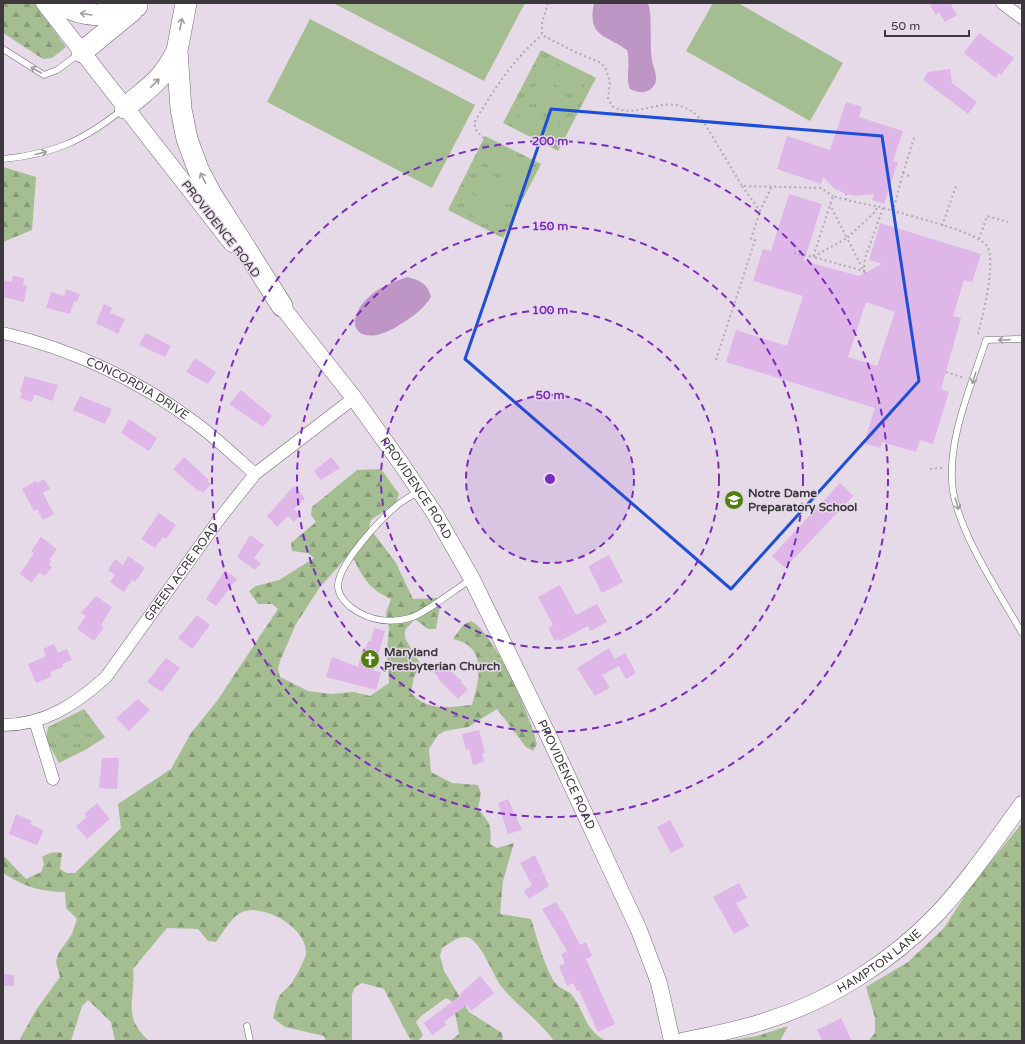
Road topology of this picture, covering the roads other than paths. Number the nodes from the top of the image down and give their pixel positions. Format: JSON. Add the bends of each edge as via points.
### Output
{"nodes":[{"id":1,"x":44,"y":3,"type":"edge"},
{"id":2,"x":59,"y":3,"type":"edge"},
{"id":3,"x":186,"y":3,"type":"edge"},
{"id":4,"x":1002,"y":3,"type":"edge"},
{"id":5,"x":139,"y":5,"type":"edge"},
{"id":6,"x":1022,"y":18,"type":"edge"},
{"id":7,"x":3,"y":49,"type":"edge"},
{"id":8,"x":177,"y":51,"type":"junction"},
{"id":9,"x":82,"y":52,"type":"junction"},
{"id":10,"x":125,"y":108,"type":"junction"},
{"id":11,"x":3,"y":159,"type":"edge"},
{"id":12,"x":282,"y":306,"type":"junction"},
{"id":13,"x":3,"y":333,"type":"edge"},
{"id":14,"x":1022,"y":339,"type":"edge"},
{"id":15,"x":354,"y":398,"type":"junction"},
{"id":16,"x":255,"y":474,"type":"junction"},
{"id":17,"x":420,"y":491,"type":"junction"},
{"id":18,"x":472,"y":579,"type":"junction"},
{"id":19,"x":1022,"y":633,"type":"edge"},
{"id":20,"x":35,"y":721,"type":"junction"},
{"id":21,"x":3,"y":725,"type":"edge"},
{"id":22,"x":53,"y":779,"type":"dead end"},
{"id":23,"x":1022,"y":804,"type":"edge"},
{"id":24,"x":247,"y":1026,"type":"dead end"},
{"id":25,"x":250,"y":1041,"type":"edge"},
{"id":26,"x":672,"y":1041,"type":"edge"},
{"id":27,"x":682,"y":1041,"type":"edge"}],
"edges":[{"from":1,"to":9,"type":"street","name":"PROVIDENCE ROAD"},
{"from":5,"to":2,"type":"highway","one_way":true,"via":[[101,16],[73,12]]},
{"from":8,"to":3,"type":"highway","one_way":true},
{"from":4,"to":6,"type":"street"},
{"from":5,"to":9,"type":"highway"},
{"from":9,"to":7,"type":"lane","one_way":true,"via":[[57,70],[44,75]]},
{"from":10,"to":8,"type":"highway","one_way":true,"via":[[157,83]]},
{"from":12,"to":8,"type":"highway","one_way":true,"via":[[198,169],[181,109]]},
{"from":9,"to":10,"type":"street","name":"PROVIDENCE ROAD"},
{"from":11,"to":10,"type":"lane","one_way":true,"via":[[36,154],[69,144],[97,129]]},
{"from":10,"to":12,"type":"street","name":"PROVIDENCE ROAD"},
{"from":12,"to":15,"type":"street","name":"PROVIDENCE ROAD"},
{"from":13,"to":16,"type":"street","name":"CONCORDIA DRIVE","via":[[62,351],[134,383],[198,424]]},
{"from":14,"to":19,"type":"lane","one_way":true,"via":[[986,340],[960,421],[952,475],[953,492],[963,525]]},
{"from":15,"to":16,"type":"street","name":"GREEN ACRE ROAD"},
{"from":15,"to":17,"type":"street","name":"PROVIDENCE ROAD"},
{"from":16,"to":20,"type":"street","name":"GREEN ACRE ROAD","via":[[220,518],[106,677],[68,708]]},
{"from":17,"to":18,"type":"street","name":"PROVIDENCE ROAD"},
{"from":17,"to":18,"type":"lane","via":[[400,503],[351,554],[341,572],[338,587],[342,598],[351,608],[365,616],[394,621],[412,617]]},
{"from":18,"to":26,"type":"street","name":"PROVIDENCE ROAD","via":[[639,930],[659,983]]},
{"from":20,"to":21,"type":"street","name":"GREEN ACRE ROAD"},
{"from":20,"to":22,"type":"street"},
{"from":23,"to":27,"type":"street","name":"HAMPTON LANE","via":[[936,915],[903,945],[867,972],[787,1014],[745,1027]]},
{"from":24,"to":25,"type":"lane"}]}
